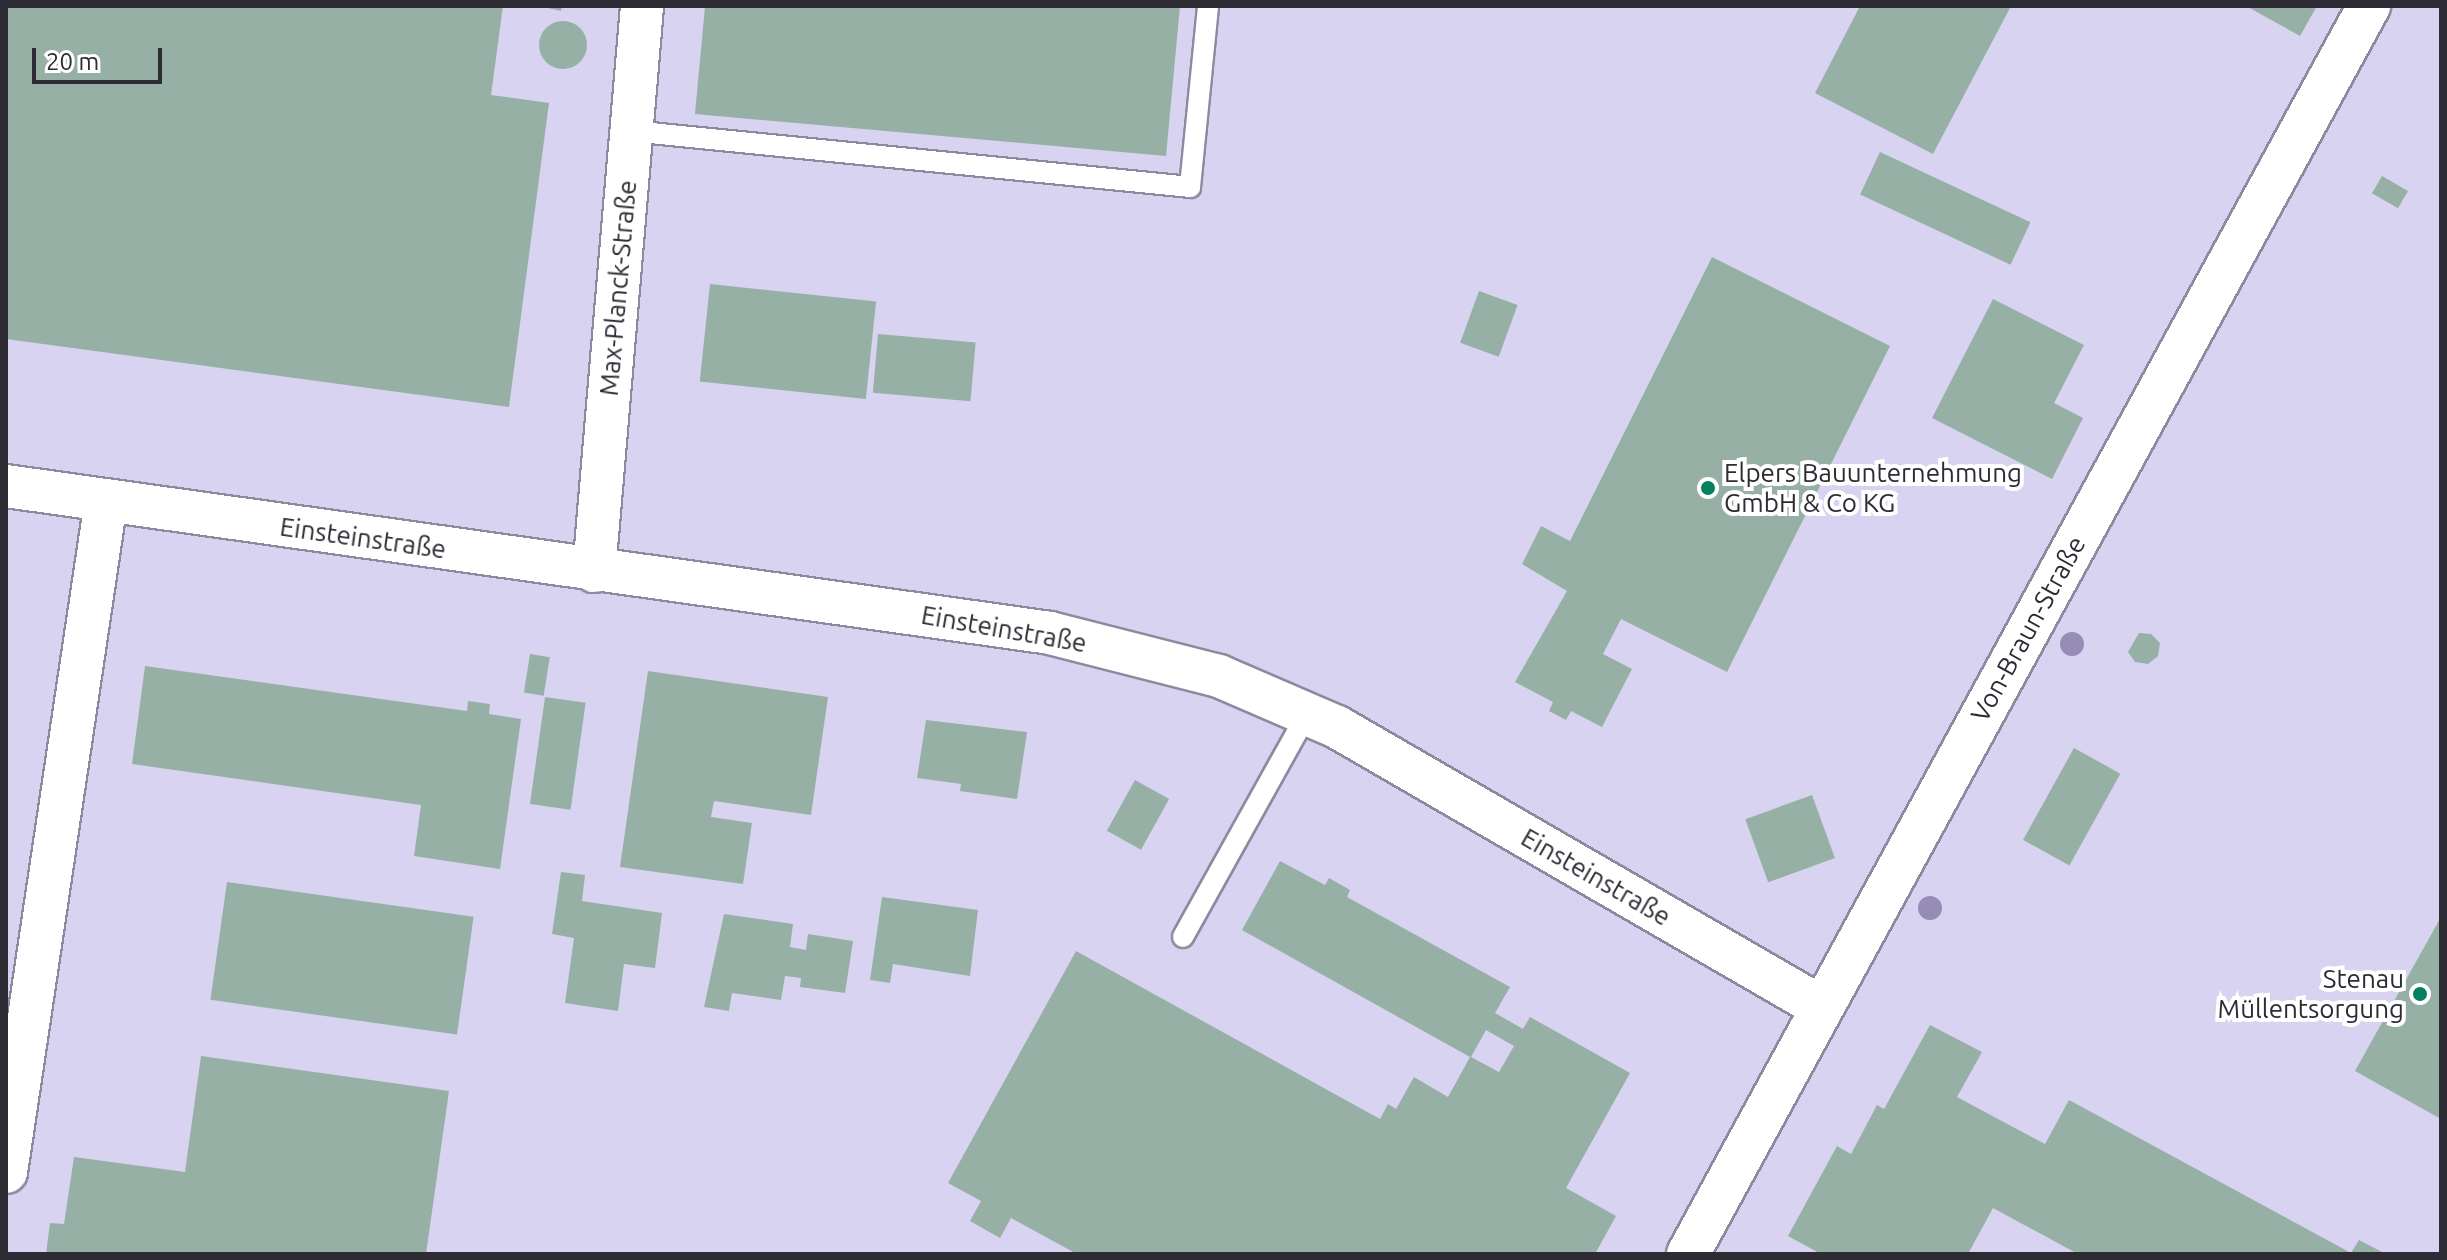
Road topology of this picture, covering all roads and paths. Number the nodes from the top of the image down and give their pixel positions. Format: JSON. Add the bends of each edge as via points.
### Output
{"nodes":[{"id":1,"x":642,"y":6,"type":"edge"},
{"id":2,"x":1208,"y":6,"type":"edge"},
{"id":3,"x":2369,"y":6,"type":"edge"},
{"id":4,"x":631,"y":131,"type":"junction"},
{"id":5,"x":6,"y":486,"type":"edge"},
{"id":6,"x":106,"y":501,"type":"junction"},
{"id":7,"x":594,"y":571,"type":"junction"},
{"id":8,"x":1307,"y":714,"type":"junction"},
{"id":9,"x":1183,"y":937,"type":"dead end"},
{"id":10,"x":1821,"y":1007,"type":"junction"},
{"id":11,"x":6,"y":1172,"type":"edge"},
{"id":12,"x":1688,"y":1254,"type":"edge"}],
"edges":[{"from":1,"to":4,"type":"street","name":"Max-Planck-Straße"},
{"from":2,"to":4,"type":"lane","via":[[1190,187]]},
{"from":3,"to":10,"type":"street","name":"Von-Braun-Straße"},
{"from":4,"to":7,"type":"street","name":"Max-Planck-Straße"},
{"from":5,"to":6,"type":"street","name":"Einsteinstraße"},
{"from":6,"to":7,"type":"street","name":"Einsteinstraße"},
{"from":6,"to":11,"type":"street"},
{"from":7,"to":8,"type":"street","name":"Einsteinstraße","via":[[1050,633],[1219,676]]},
{"from":8,"to":9,"type":"lane"},
{"from":8,"to":10,"type":"street","name":"Einsteinstraße"},
{"from":10,"to":12,"type":"street","name":"Von-Braun-Straße"}]}
